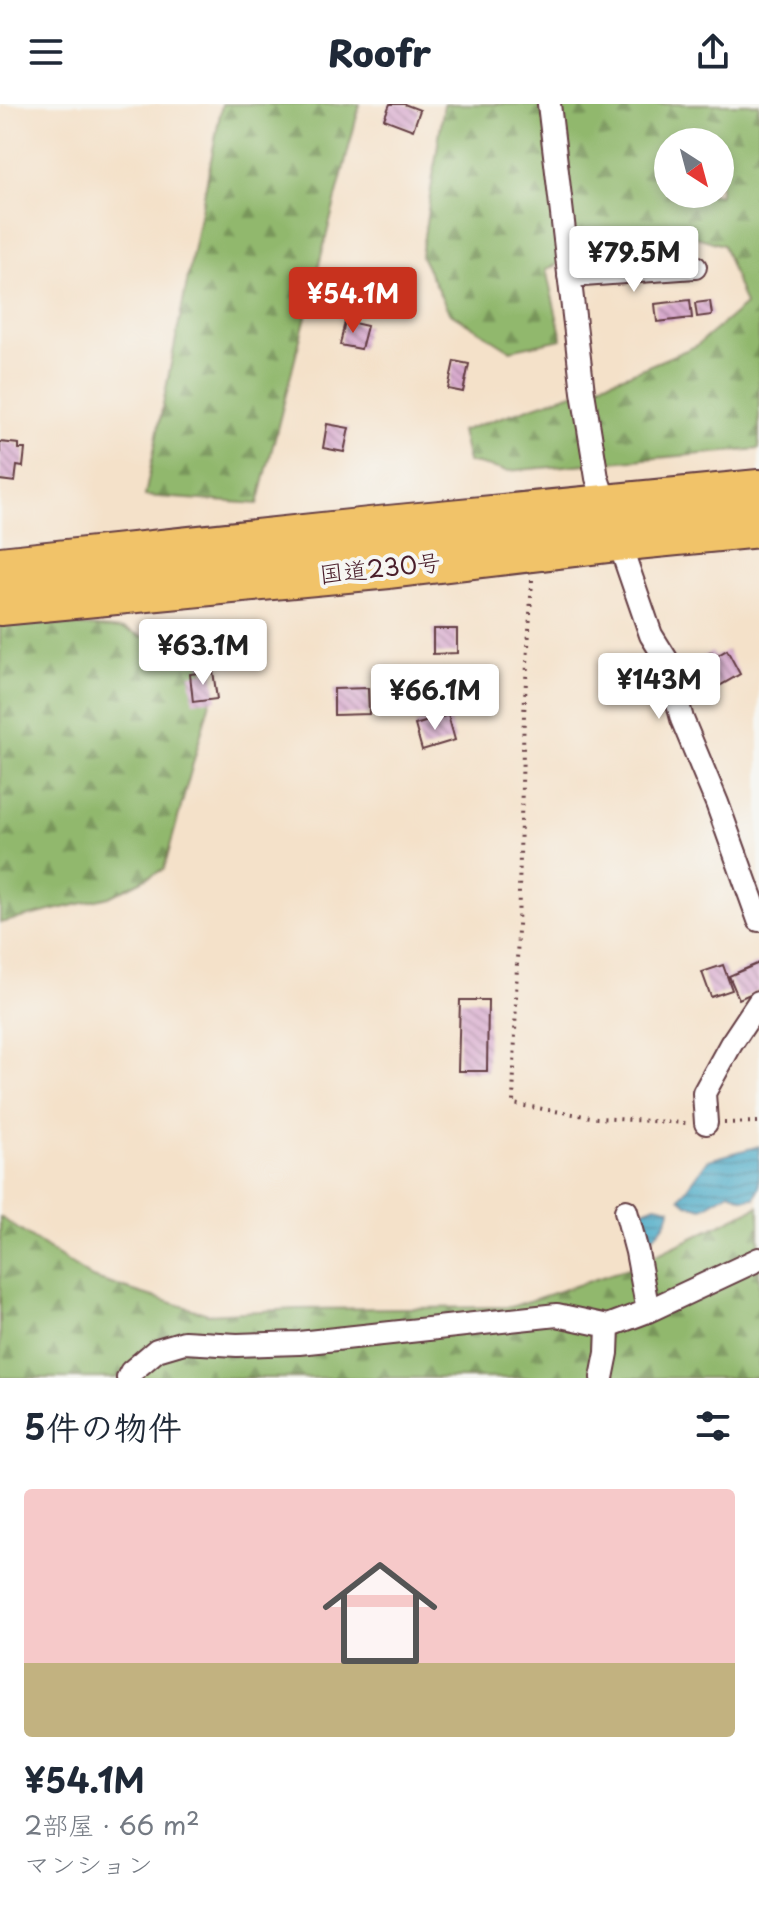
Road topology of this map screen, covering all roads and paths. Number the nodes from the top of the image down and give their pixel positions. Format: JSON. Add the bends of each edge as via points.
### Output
{"nodes":[{"id":1,"x":549,"y":104,"type":"edge"},
{"id":2,"x":695,"y":267,"type":"dead end"},
{"id":3,"x":569,"y":276,"type":"junction"},
{"id":4,"x":759,"y":491,"type":"edge"},
{"id":5,"x":612,"y":523,"type":"junction"},
{"id":6,"x":759,"y":526,"type":"edge"},
{"id":7,"x":533,"y":550,"type":"junction"},
{"id":8,"x":0,"y":568,"type":"edge"},
{"id":9,"x":0,"y":604,"type":"edge"},
{"id":10,"x":759,"y":920,"type":"edge"},
{"id":11,"x":759,"y":1002,"type":"edge"},
{"id":12,"x":759,"y":1122,"type":"edge"},
{"id":13,"x":706,"y":1123,"type":"junction"},
{"id":14,"x":626,"y":1211,"type":"dead end"},
{"id":15,"x":759,"y":1259,"type":"edge"},
{"id":16,"x":648,"y":1311,"type":"junction"},
{"id":17,"x":608,"y":1326,"type":"junction"},
{"id":18,"x":128,"y":1378,"type":"edge"},
{"id":19,"x":602,"y":1378,"type":"edge"}],
"edges":[{"from":1,"to":3,"type":"street"},
{"from":2,"to":3,"type":"street"},
{"from":3,"to":5,"type":"street","via":[[597,478]]},
{"from":4,"to":5,"type":"highway","name":"国道230号"},
{"from":5,"to":6,"type":"highway","name":"国道230号"},
{"from":5,"to":7,"type":"highway","name":"国道230号"},
{"from":5,"to":8,"type":"highway","name":"国道230号"},
{"from":5,"to":10,"type":"street"},
{"from":7,"to":9,"type":"highway","name":"国道230号"},
{"from":7,"to":13,"type":"path","via":[[513,1104],[597,1118]]},
{"from":11,"to":13,"type":"street","via":[[704,1093]]},
{"from":12,"to":13,"type":"path"},
{"from":14,"to":16,"type":"street"},
{"from":15,"to":16,"type":"street"},
{"from":16,"to":17,"type":"street"},
{"from":17,"to":18,"type":"street","via":[[557,1315],[299,1343],[184,1342],[157,1350]]},
{"from":17,"to":19,"type":"street"}]}
